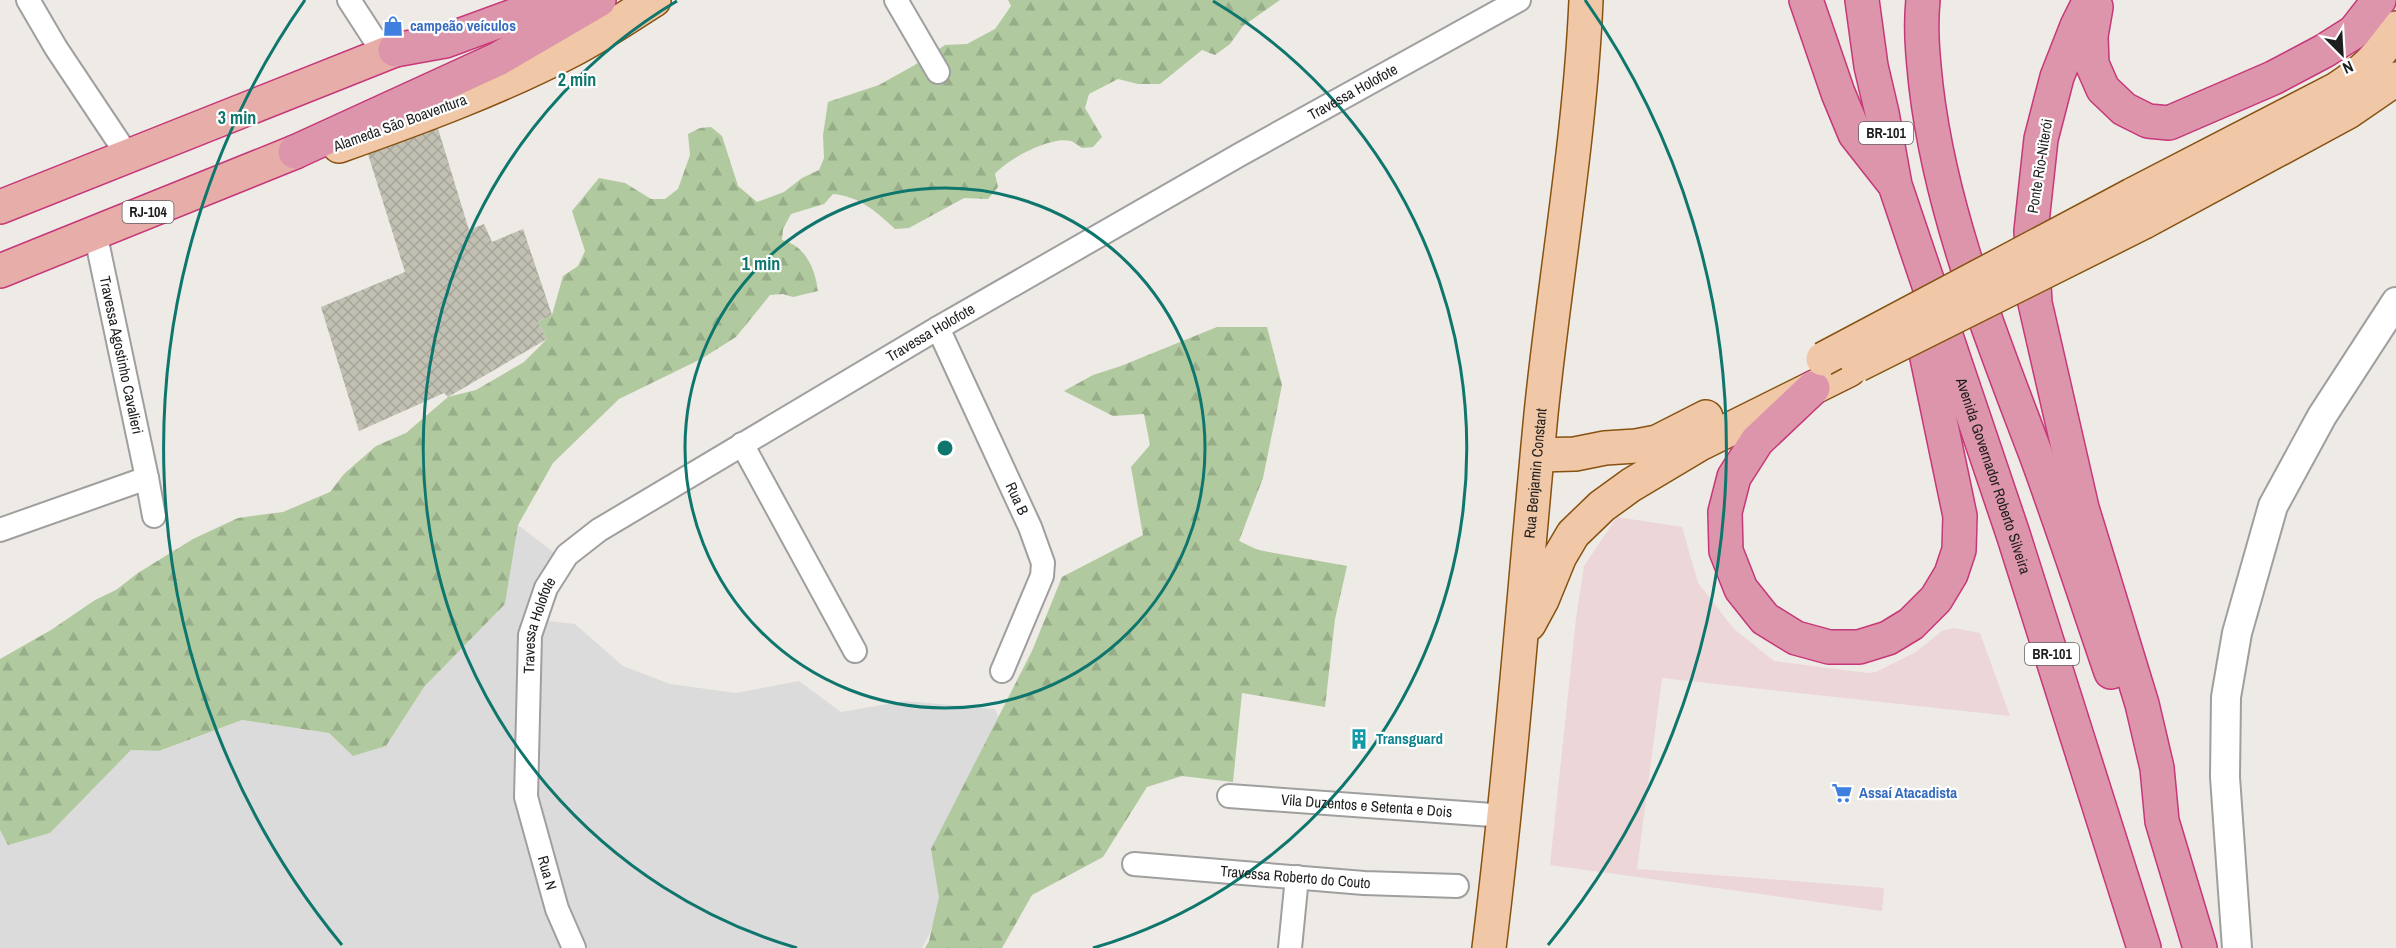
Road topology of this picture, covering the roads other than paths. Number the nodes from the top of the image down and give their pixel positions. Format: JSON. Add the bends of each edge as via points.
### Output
{"nodes":[{"id":1,"x":28,"y":0,"type":"edge"},
{"id":2,"x":350,"y":0,"type":"edge"},
{"id":3,"x":557,"y":0,"type":"edge"},
{"id":4,"x":599,"y":0,"type":"edge"},
{"id":5,"x":654,"y":0,"type":"edge"},
{"id":6,"x":896,"y":0,"type":"edge"},
{"id":7,"x":1519,"y":0,"type":"edge"},
{"id":8,"x":1586,"y":0,"type":"edge"},
{"id":9,"x":1806,"y":0,"type":"edge"},
{"id":10,"x":1862,"y":0,"type":"edge"},
{"id":11,"x":1923,"y":0,"type":"edge"},
{"id":12,"x":2091,"y":0,"type":"edge"},
{"id":13,"x":2098,"y":0,"type":"edge"},
{"id":14,"x":2379,"y":0,"type":"edge"},
{"id":15,"x":2396,"y":28,"type":"edge"},
{"id":16,"x":389,"y":52,"type":"junction"},
{"id":17,"x":938,"y":72,"type":"dead end"},
{"id":18,"x":2396,"y":79,"type":"edge"},
{"id":19,"x":2396,"y":88,"type":"edge"},
{"id":20,"x":2348,"y":112,"type":"junction"},
{"id":21,"x":296,"y":152,"type":"junction"},
{"id":22,"x":128,"y":156,"type":"junction"},
{"id":23,"x":1895,"y":185,"type":"junction"},
{"id":24,"x":0,"y":207,"type":"edge"},
{"id":25,"x":2138,"y":209,"type":"junction"},
{"id":26,"x":95,"y":232,"type":"junction"},
{"id":27,"x":1921,"y":262,"type":"junction"},
{"id":28,"x":0,"y":271,"type":"edge"},
{"id":29,"x":2396,"y":302,"type":"edge"},
{"id":30,"x":938,"y":328,"type":"junction"},
{"id":31,"x":1828,"y":372,"type":"junction"},
{"id":32,"x":742,"y":444,"type":"junction"},
{"id":33,"x":1538,"y":455,"type":"junction"},
{"id":34,"x":147,"y":478,"type":"junction"},
{"id":35,"x":1533,"y":494,"type":"junction"},
{"id":36,"x":154,"y":516,"type":"dead end"},
{"id":37,"x":1584,"y":521,"type":"junction"},
{"id":38,"x":0,"y":530,"type":"edge"},
{"id":39,"x":1522,"y":636,"type":"junction"},
{"id":40,"x":855,"y":651,"type":"dead end"},
{"id":41,"x":1002,"y":671,"type":"dead end"},
{"id":42,"x":1229,"y":796,"type":"dead end"},
{"id":43,"x":526,"y":797,"type":"joint"},
{"id":44,"x":1506,"y":816,"type":"junction"},
{"id":45,"x":2162,"y":821,"type":"junction"},
{"id":46,"x":1134,"y":864,"type":"dead end"},
{"id":47,"x":1297,"y":876,"type":"junction"},
{"id":48,"x":1457,"y":886,"type":"dead end"},
{"id":49,"x":574,"y":948,"type":"edge"},
{"id":50,"x":1290,"y":948,"type":"edge"},
{"id":51,"x":1489,"y":948,"type":"edge"},
{"id":52,"x":2144,"y":948,"type":"edge"},
{"id":53,"x":2200,"y":948,"type":"edge"},
{"id":54,"x":2237,"y":948,"type":"edge"}],
"edges":[{"from":1,"to":22,"type":"street"},
{"from":2,"to":16,"type":"street"},
{"from":3,"to":16,"type":"highway","via":[[445,41]]},
{"from":4,"to":21,"type":"highway","via":[[498,59]]},
{"from":5,"to":21,"type":"main road","name":"Alameda São Boaventura","via":[[573,50],[455,104],[329,149]]},
{"from":6,"to":17,"type":"street"},
{"from":7,"to":30,"type":"street","name":"Travessa Holofote"},
{"from":8,"to":33,"type":"main road","name":"Rua Benjamin Constant","via":[[1584,60]]},
{"from":9,"to":23,"type":"highway","via":[[1855,134]]},
{"from":10,"to":23,"type":"highway","name":"Avenida Governador Roberto Silveira","number":"BR-101"},
{"from":11,"to":45,"type":"highway","via":[[1924,65],[1943,187],[1987,326],[2046,482]]},
{"from":12,"to":45,"type":"highway","name":"Ponte Rio-Niterói","via":[[2054,88],[2041,139],[2031,231],[2035,303],[2082,508],[2142,704],[2157,768]]},
{"from":13,"to":14,"type":"highway","via":[[2091,36],[2092,64],[2103,89],[2124,109],[2148,121],[2169,123],[2273,78],[2324,51],[2354,32]]},
{"from":15,"to":25,"type":"main road","via":[[2367,69]]},
{"from":16,"to":22,"type":"highway"},
{"from":18,"to":20,"type":"main road"},
{"from":19,"to":20,"type":"street"},
{"from":20,"to":25,"type":"main road"},
{"from":21,"to":26,"type":"highway","name":"Alameda São Boaventura","number":"RJ-104"},
{"from":22,"to":24,"type":"highway"},
{"from":23,"to":27,"type":"highway","name":"Avenida Governador Roberto Silveira","number":"BR-101"},
{"from":25,"to":31,"type":"main road","bridge":true},
{"from":26,"to":28,"type":"highway","name":"Alameda São Boaventura","number":"RJ-104"},
{"from":26,"to":34,"type":"street","name":"Travessa Agostinho Cavalieri"},
{"from":27,"to":31,"type":"highway","via":[[1926,353],[1960,516],[1959,550],[1936,599],[1911,624],[1888,638],[1859,646],[1829,647],[1796,638],[1765,619],[1742,589],[1726,551],[1725,512],[1734,477],[1757,441]]},
{"from":27,"to":52,"type":"highway","name":"Avenida Governador Roberto Silveira","number":"BR-101","via":[[2013,534]]},
{"from":29,"to":54,"type":"street","via":[[2322,416],[2273,506],[2237,633],[2226,697],[2225,777]]},
{"from":30,"to":32,"type":"street","name":"Travessa Holofote"},
{"from":30,"to":41,"type":"street","name":"Rua B","via":[[1043,563],[1042,576]]},
{"from":31,"to":33,"type":"main road","via":[[1657,442],[1575,454]]},
{"from":31,"to":37,"type":"main road","via":[[1631,485]]},
{"from":32,"to":40,"type":"street"},
{"from":32,"to":43,"type":"street","name":"Travessa Holofote","via":[[598,530],[567,555],[546,588],[531,635]]},
{"from":33,"to":35,"type":"main road","name":"Rua Benjamin Constant"},
{"from":34,"to":36,"type":"street","name":"Travessa Agostinho Cavalieri"},
{"from":34,"to":38,"type":"street"},
{"from":35,"to":37,"type":"main road","via":[[1545,517],[1553,522]]},
{"from":35,"to":39,"type":"main road","name":"Rua Benjamin Constant"},
{"from":37,"to":39,"type":"main road","via":[[1560,556]]},
{"from":39,"to":44,"type":"main road","name":"Rua Benjamin Constant"},
{"from":42,"to":44,"type":"street","name":"Vila Duzentos e Setenta e Dois"},
{"from":43,"to":49,"type":"street","name":"Rua N","via":[[557,909]]},
{"from":44,"to":51,"type":"main road","name":"Rua Benjamin Constant"},
{"from":45,"to":53,"type":"highway"},
{"from":46,"to":47,"type":"street","name":"Travessa Roberto do Couto"},
{"from":47,"to":48,"type":"street","name":"Travessa Roberto do Couto"},
{"from":47,"to":50,"type":"street"}]}
